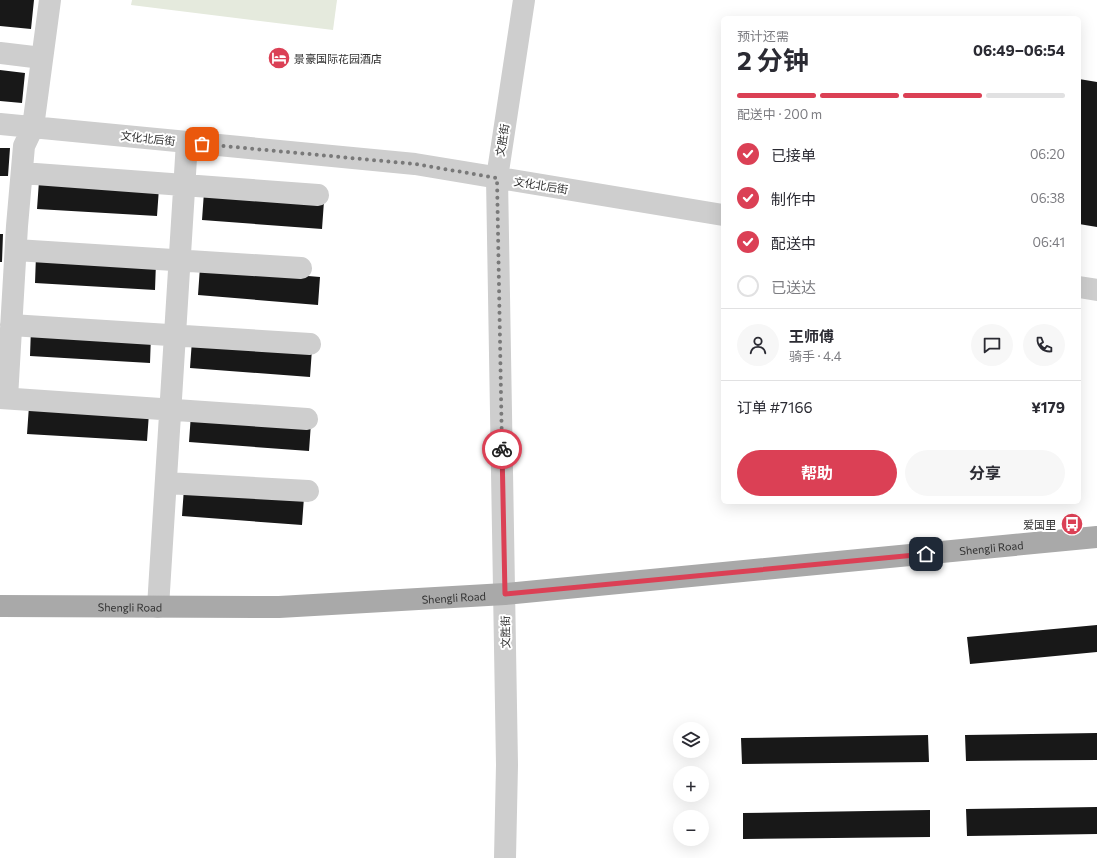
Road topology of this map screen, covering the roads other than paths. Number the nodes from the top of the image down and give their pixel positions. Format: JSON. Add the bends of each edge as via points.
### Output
{"nodes":[{"id":1,"x":50,"y":0,"type":"edge"},
{"id":2,"x":524,"y":0,"type":"edge"},
{"id":3,"x":0,"y":53,"type":"edge"},
{"id":4,"x":42,"y":58,"type":"junction"},
{"id":5,"x":0,"y":124,"type":"edge"},
{"id":6,"x":34,"y":127,"type":"junction"},
{"id":7,"x":187,"y":142,"type":"junction"},
{"id":8,"x":22,"y":173,"type":"junction"},
{"id":9,"x":497,"y":178,"type":"junction"},
{"id":10,"x":184,"y":186,"type":"junction"},
{"id":11,"x":318,"y":195,"type":"dead end"},
{"id":12,"x":721,"y":215,"type":"edge"},
{"id":13,"x":8,"y":226,"type":"edge"},
{"id":14,"x":16,"y":250,"type":"junction"},
{"id":15,"x":180,"y":260,"type":"junction"},
{"id":16,"x":301,"y":268,"type":"dead end"},
{"id":17,"x":1081,"y":287,"type":"edge"},
{"id":18,"x":1097,"y":290,"type":"edge"},
{"id":19,"x":8,"y":316,"type":"edge"},
{"id":20,"x":175,"y":335,"type":"junction"},
{"id":21,"x":310,"y":344,"type":"dead end"},
{"id":22,"x":4,"y":398,"type":"edge"},
{"id":23,"x":170,"y":410,"type":"junction"},
{"id":24,"x":307,"y":419,"type":"dead end"},
{"id":25,"x":166,"y":483,"type":"junction"},
{"id":26,"x":308,"y":490,"type":"dead end"},
{"id":27,"x":1097,"y":537,"type":"edge"},
{"id":28,"x":505,"y":594,"type":"junction"},
{"id":29,"x":0,"y":606,"type":"edge"},
{"id":30,"x":158,"y":606,"type":"junction"},
{"id":31,"x":505,"y":858,"type":"edge"}],
"edges":[{"from":1,"to":4,"type":"street"},
{"from":2,"to":9,"type":"street","name":"文胜街"},
{"from":3,"to":4,"type":"street"},
{"from":4,"to":6,"type":"street"},
{"from":5,"to":6,"type":"street","name":"文化北后街"},
{"from":6,"to":7,"type":"street","name":"文化北后街"},
{"from":6,"to":8,"type":"street","via":[[24,146]]},
{"from":7,"to":9,"type":"street","name":"文化北后街","via":[[415,164]]},
{"from":7,"to":10,"type":"street"},
{"from":8,"to":10,"type":"street"},
{"from":8,"to":13,"type":"street"},
{"from":9,"to":12,"type":"street","name":"文化北后街"},
{"from":9,"to":28,"type":"street","name":"文胜街"},
{"from":10,"to":11,"type":"street"},
{"from":10,"to":15,"type":"street"},
{"from":13,"to":14,"type":"street"},
{"from":14,"to":15,"type":"street"},
{"from":14,"to":19,"type":"street"},
{"from":15,"to":16,"type":"street"},
{"from":15,"to":20,"type":"street"},
{"from":17,"to":18,"type":"street"},
{"from":19,"to":20,"type":"street"},
{"from":19,"to":22,"type":"street"},
{"from":20,"to":21,"type":"street"},
{"from":20,"to":23,"type":"street"},
{"from":22,"to":23,"type":"street"},
{"from":23,"to":24,"type":"street"},
{"from":23,"to":25,"type":"street"},
{"from":25,"to":26,"type":"street"},
{"from":25,"to":30,"type":"street"},
{"from":27,"to":28,"type":"main road","name":"Shengli Road"},
{"from":28,"to":30,"type":"main road","name":"Shengli Road","via":[[279,607]]},
{"from":28,"to":31,"type":"street","name":"文胜街"},
{"from":29,"to":30,"type":"main road","name":"Shengli Road"}]}
